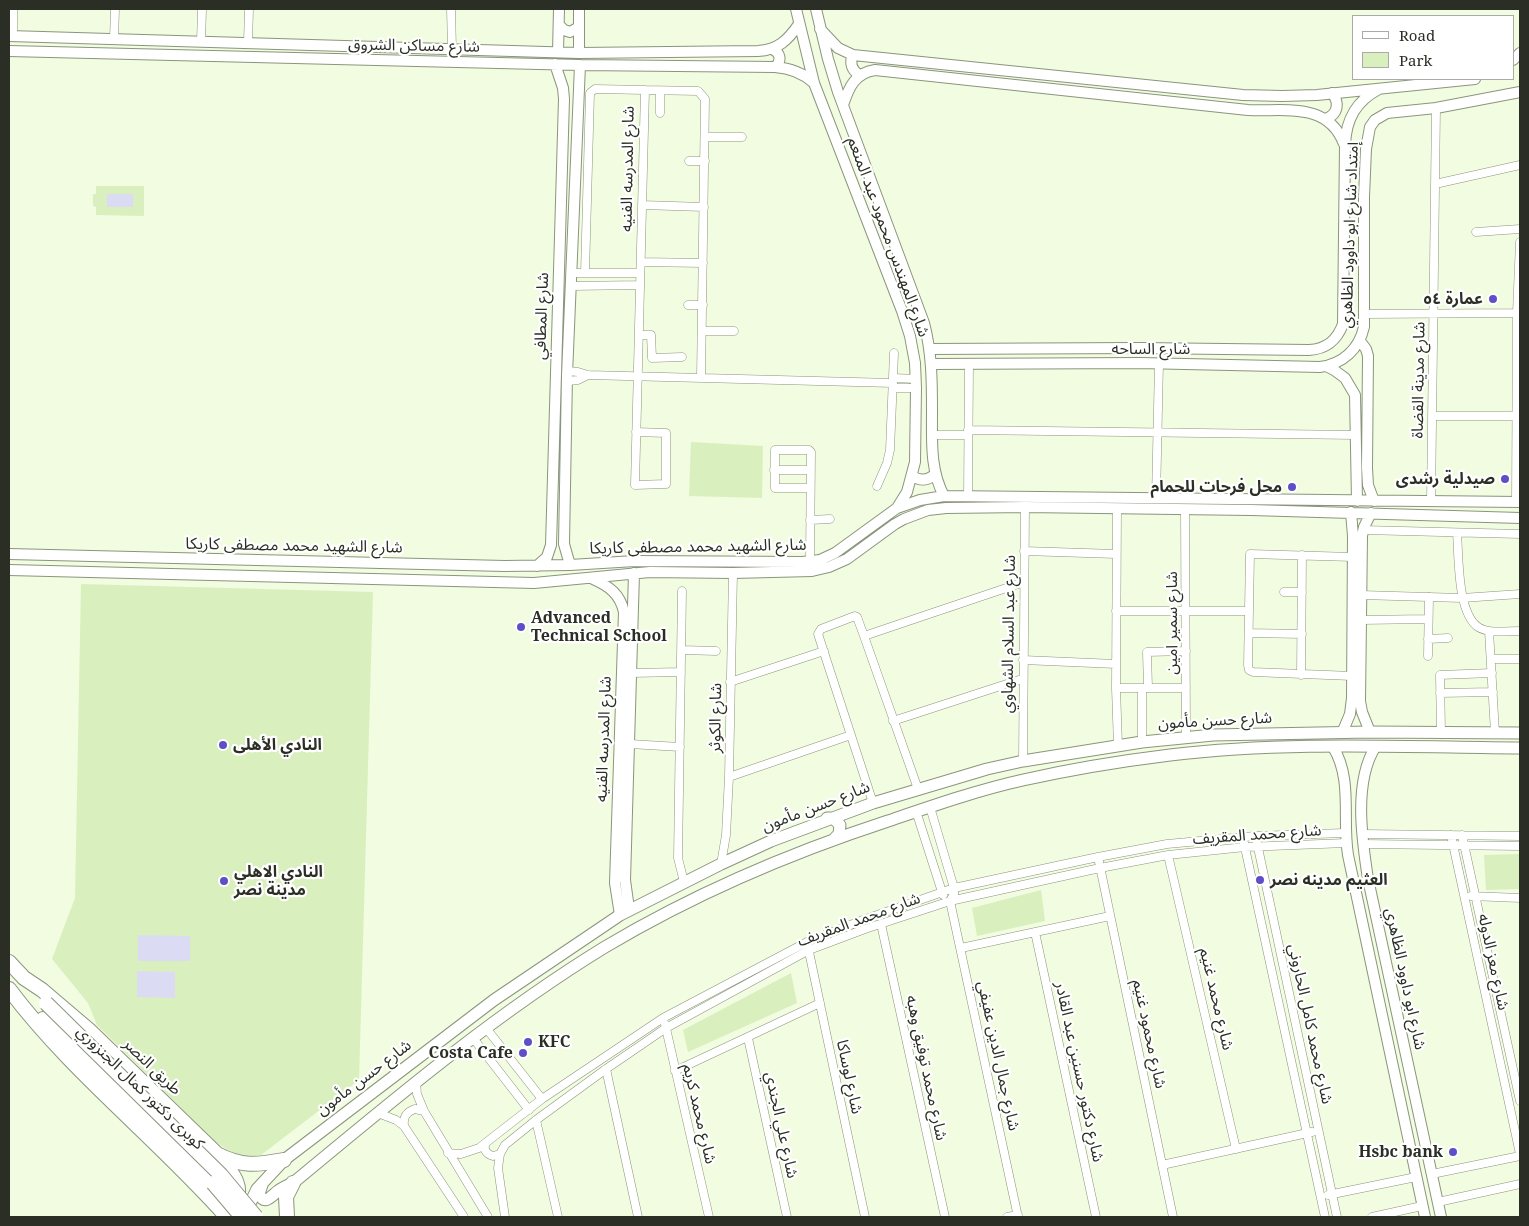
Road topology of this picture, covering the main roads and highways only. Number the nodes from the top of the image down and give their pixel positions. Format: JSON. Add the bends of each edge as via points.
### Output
{"nodes":[{"id":1,"x":1520,"y":733,"type":"edge"},
{"id":2,"x":1520,"y":748,"type":"edge"},
{"id":3,"x":873,"y":802,"type":"junction"},
{"id":4,"x":828,"y":818,"type":"junction"},
{"id":5,"x":880,"y":824,"type":"junction"},
{"id":6,"x":835,"y":838,"type":"junction"},
{"id":7,"x":9,"y":962,"type":"edge"},
{"id":8,"x":24,"y":978,"type":"junction"},
{"id":9,"x":9,"y":989,"type":"edge"},
{"id":10,"x":41,"y":1008,"type":"junction"},
{"id":11,"x":217,"y":1154,"type":"junction"},
{"id":12,"x":284,"y":1160,"type":"junction"},
{"id":13,"x":268,"y":1177,"type":"junction"},
{"id":14,"x":294,"y":1183,"type":"junction"},
{"id":15,"x":224,"y":1214,"type":"edge"},
{"id":16,"x":243,"y":1217,"type":"edge"},
{"id":17,"x":256,"y":1217,"type":"edge"},
{"id":18,"x":287,"y":1217,"type":"edge"}],
"edges":[{"from":1,"to":3,"type":"main road","name":"شارع حسن مأمون","via":[[1370,732],[1186,737],[1023,761]]},
{"from":2,"to":5,"type":"main road","name":"شارع حسن مأمون","via":[[1376,746],[1212,751],[1021,780]]},
{"from":3,"to":4,"type":"main road","name":"شارع حسن مأمون"},
{"from":3,"to":5,"type":"main road","via":[[868,806],[866,816],[874,824]]},
{"from":4,"to":6,"type":"main road","via":[[840,825]]},
{"from":4,"to":12,"type":"main road","name":"شارع حسن مأمون","via":[[721,864],[624,912],[494,1000]]},
{"from":5,"to":6,"type":"main road","name":"شارع حسن مأمون"},
{"from":6,"to":14,"type":"main road","name":"شارع حسن مأمون","via":[[722,885],[634,930],[566,972],[416,1082]]},
{"from":7,"to":8,"type":"highway","name":"طريق النصر"},
{"from":8,"to":10,"type":"highway","name":"كوبرى دكتور كمال الجنزوري"},
{"from":8,"to":11,"type":"highway","name":"طريق النصر","via":[[89,1030]]},
{"from":9,"to":10,"type":"highway","name":"كوبرى دكتور كمال الجنزوري"},
{"from":9,"to":15,"type":"highway","via":[[58,1047]]},
{"from":10,"to":16,"type":"highway","name":"كوبرى دكتور كمال الجنزوري","bridge":true},
{"from":10,"to":17,"type":"highway","name":"كوبرى دكتور كمال الجنزوري","bridge":true,"via":[[221,1175]]},
{"from":11,"to":12,"type":"highway","name":"طريق النصر","via":[[243,1164]]},
{"from":11,"to":15,"type":"highway","via":[[234,1176],[238,1189],[237,1199]]},
{"from":12,"to":13,"type":"main road","name":"شارع حسن مأمون"},
{"from":13,"to":14,"type":"main road","name":"شارع حسن مأمون","via":[[258,1192],[263,1200]]},
{"from":13,"to":16,"type":"main road","name":"شارع حسن مأمون","via":[[252,1196]]},
{"from":14,"to":18,"type":"highway","via":[[286,1197]]}]}
